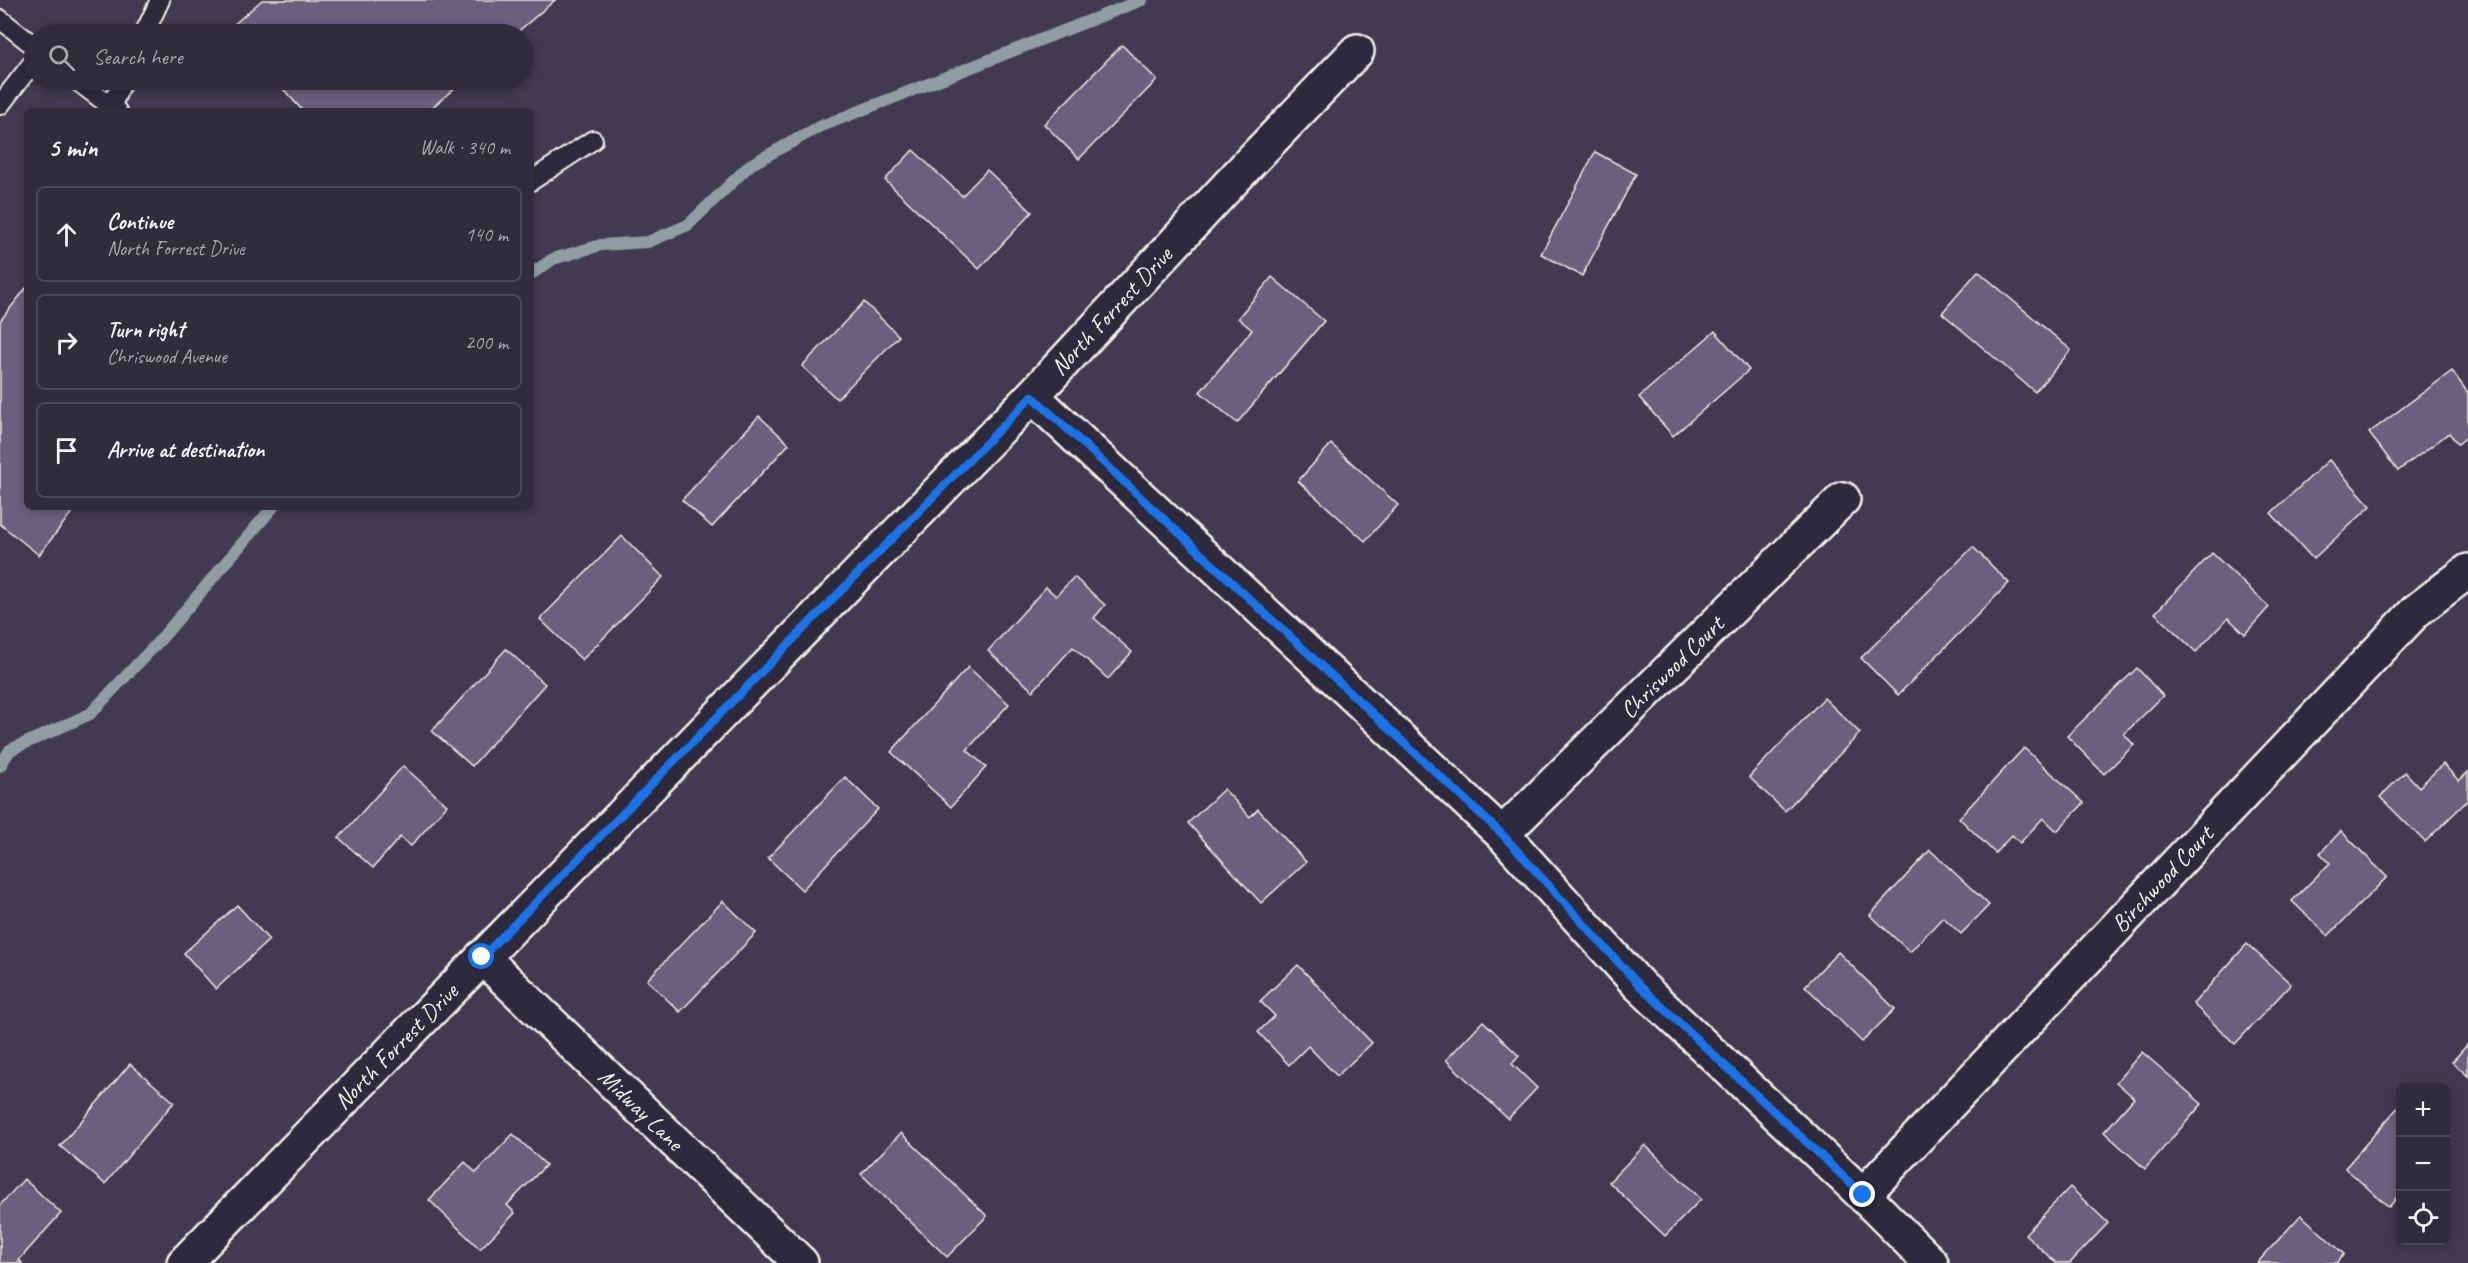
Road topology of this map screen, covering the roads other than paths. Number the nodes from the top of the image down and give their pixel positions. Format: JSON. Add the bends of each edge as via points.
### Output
{"nodes":[{"id":1,"x":160,"y":0,"type":"edge"},
{"id":2,"x":0,"y":19,"type":"edge"},
{"id":3,"x":149,"y":24,"type":"edge"},
{"id":4,"x":24,"y":38,"type":"edge"},
{"id":5,"x":1357,"y":51,"type":"dead end"},
{"id":6,"x":24,"y":74,"type":"edge"},
{"id":7,"x":88,"y":90,"type":"edge"},
{"id":8,"x":120,"y":90,"type":"edge"},
{"id":9,"x":0,"y":105,"type":"edge"},
{"id":10,"x":111,"y":108,"type":"edge"},
{"id":11,"x":114,"y":108,"type":"edge"},
{"id":12,"x":593,"y":140,"type":"dead end"},
{"id":13,"x":534,"y":179,"type":"edge"},
{"id":14,"x":1032,"y":396,"type":"junction"},
{"id":15,"x":1843,"y":499,"type":"dead end"},
{"id":16,"x":2468,"y":571,"type":"edge"},
{"id":17,"x":1502,"y":834,"type":"junction"},
{"id":18,"x":482,"y":957,"type":"junction"},
{"id":19,"x":1863,"y":1195,"type":"junction"},
{"id":20,"x":194,"y":1260,"type":"edge"},
{"id":21,"x":801,"y":1263,"type":"edge"},
{"id":22,"x":1931,"y":1263,"type":"edge"}],
"edges":[{"from":1,"to":3,"type":"lane"},
{"from":2,"to":4,"type":"lane"},
{"from":5,"to":14,"type":"street","name":"North Forrest Drive"},
{"from":6,"to":9,"type":"lane"},
{"from":7,"to":10,"type":"lane"},
{"from":8,"to":11,"type":"lane"},
{"from":12,"to":13,"type":"lane"},
{"from":14,"to":17,"type":"street"},
{"from":14,"to":18,"type":"street","name":"North Forrest Drive"},
{"from":15,"to":17,"type":"street","name":"Chriswood Court"},
{"from":16,"to":19,"type":"street","name":"Birchwood Court","via":[[2416,612]]},
{"from":17,"to":19,"type":"street","via":[[1639,985]]},
{"from":18,"to":20,"type":"street","name":"North Forrest Drive"},
{"from":18,"to":21,"type":"street","name":"Midway Lane"},
{"from":19,"to":22,"type":"street"}]}
